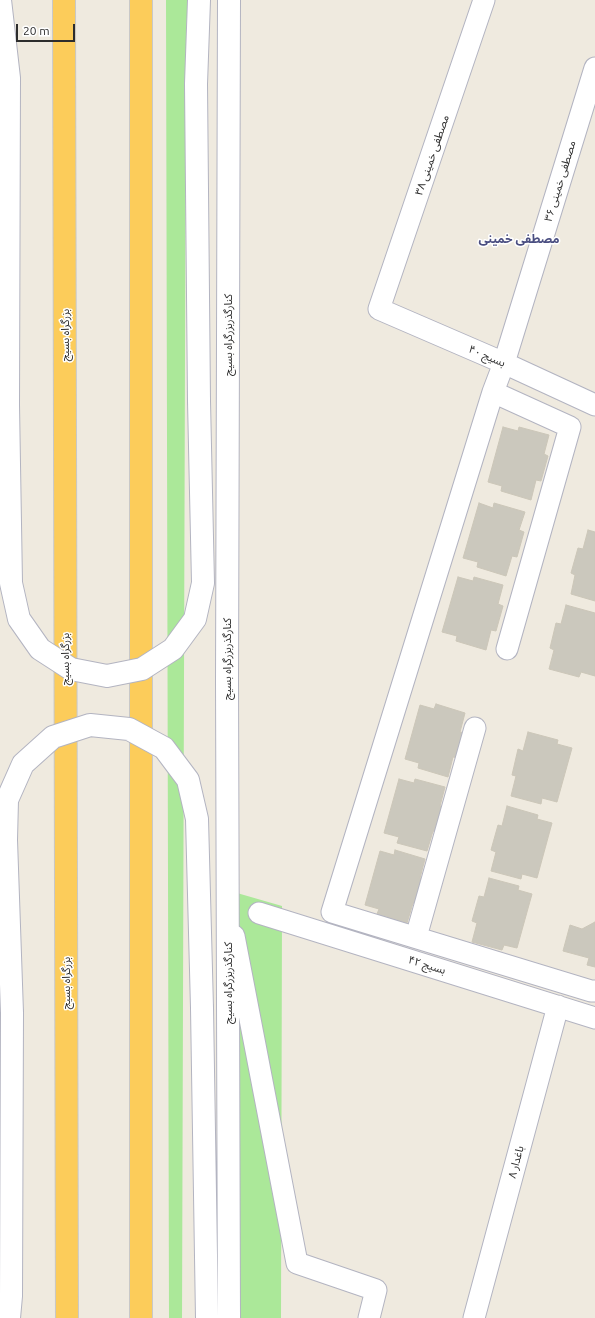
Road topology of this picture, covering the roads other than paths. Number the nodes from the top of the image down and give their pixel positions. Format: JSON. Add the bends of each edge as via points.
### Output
{"nodes":[{"id":1,"x":0,"y":0,"type":"edge"},
{"id":2,"x":64,"y":0,"type":"edge"},
{"id":3,"x":141,"y":0,"type":"edge"},
{"id":4,"x":199,"y":0,"type":"edge"},
{"id":5,"x":229,"y":0,"type":"edge"},
{"id":6,"x":484,"y":0,"type":"edge"},
{"id":7,"x":595,"y":68,"type":"edge"},
{"id":8,"x":379,"y":310,"type":"joint"},
{"id":9,"x":504,"y":363,"type":"junction"},
{"id":10,"x":493,"y":392,"type":"junction"},
{"id":11,"x":595,"y":405,"type":"edge"},
{"id":12,"x":507,"y":650,"type":"dead end"},
{"id":13,"x":476,"y":728,"type":"dead end"},
{"id":14,"x":227,"y":904,"type":"junction"},
{"id":15,"x":259,"y":913,"type":"dead end"},
{"id":16,"x":416,"y":937,"type":"junction"},
{"id":17,"x":595,"y":991,"type":"edge"},
{"id":18,"x":558,"y":1006,"type":"junction"},
{"id":19,"x":595,"y":1018,"type":"edge"},
{"id":20,"x":9,"y":1318,"type":"edge"},
{"id":21,"x":67,"y":1318,"type":"edge"},
{"id":22,"x":141,"y":1318,"type":"edge"},
{"id":23,"x":207,"y":1318,"type":"edge"},
{"id":24,"x":229,"y":1318,"type":"edge"},
{"id":25,"x":369,"y":1318,"type":"edge"},
{"id":26,"x":474,"y":1318,"type":"edge"}],
"edges":[{"from":1,"to":4,"type":"main road","bridge":true,"via":[[9,78],[8,405],[11,583],[19,618],[40,649],[71,669],[106,676],[142,669],[173,649],[194,619],[203,583],[196,84]]},
{"from":2,"to":21,"type":"highway","name":"بزرگراه بسیج"},
{"from":3,"to":22,"type":"highway"},
{"from":5,"to":14,"type":"main road","name":"کنارگذربزرگراه بسیج"},
{"from":6,"to":8,"type":"street","name":"مصطفی خمینی ۳۸"},
{"from":7,"to":9,"type":"street","name":"مصطفی خمینی ۳۶"},
{"from":8,"to":9,"type":"street","name":"بسیج ۴۰"},
{"from":9,"to":10,"type":"street","name":"مصطفی خمینی ۳۶"},
{"from":9,"to":11,"type":"street","name":"بسیج ۴۰"},
{"from":10,"to":12,"type":"street","via":[[570,426]]},
{"from":10,"to":16,"type":"street","name":"مصطفی خمینی ۳۶","via":[[332,912]]},
{"from":13,"to":16,"type":"street"},
{"from":14,"to":24,"type":"main road","name":"کنارگذربزرگراه بسیج"},
{"from":14,"to":25,"type":"street","via":[[297,1263],[376,1290]]},
{"from":15,"to":18,"type":"street","name":"بسیج ۴۲"},
{"from":16,"to":17,"type":"street"},
{"from":18,"to":19,"type":"street","name":"بسیج ۴۲"},
{"from":18,"to":26,"type":"street","name":"باغدار ۸"},
{"from":20,"to":23,"type":"main road","bridge":true,"via":[[12,1013],[7,800],[23,764],[53,737],[90,725],[129,729],[164,748],[188,780],[197,819]]}]}
